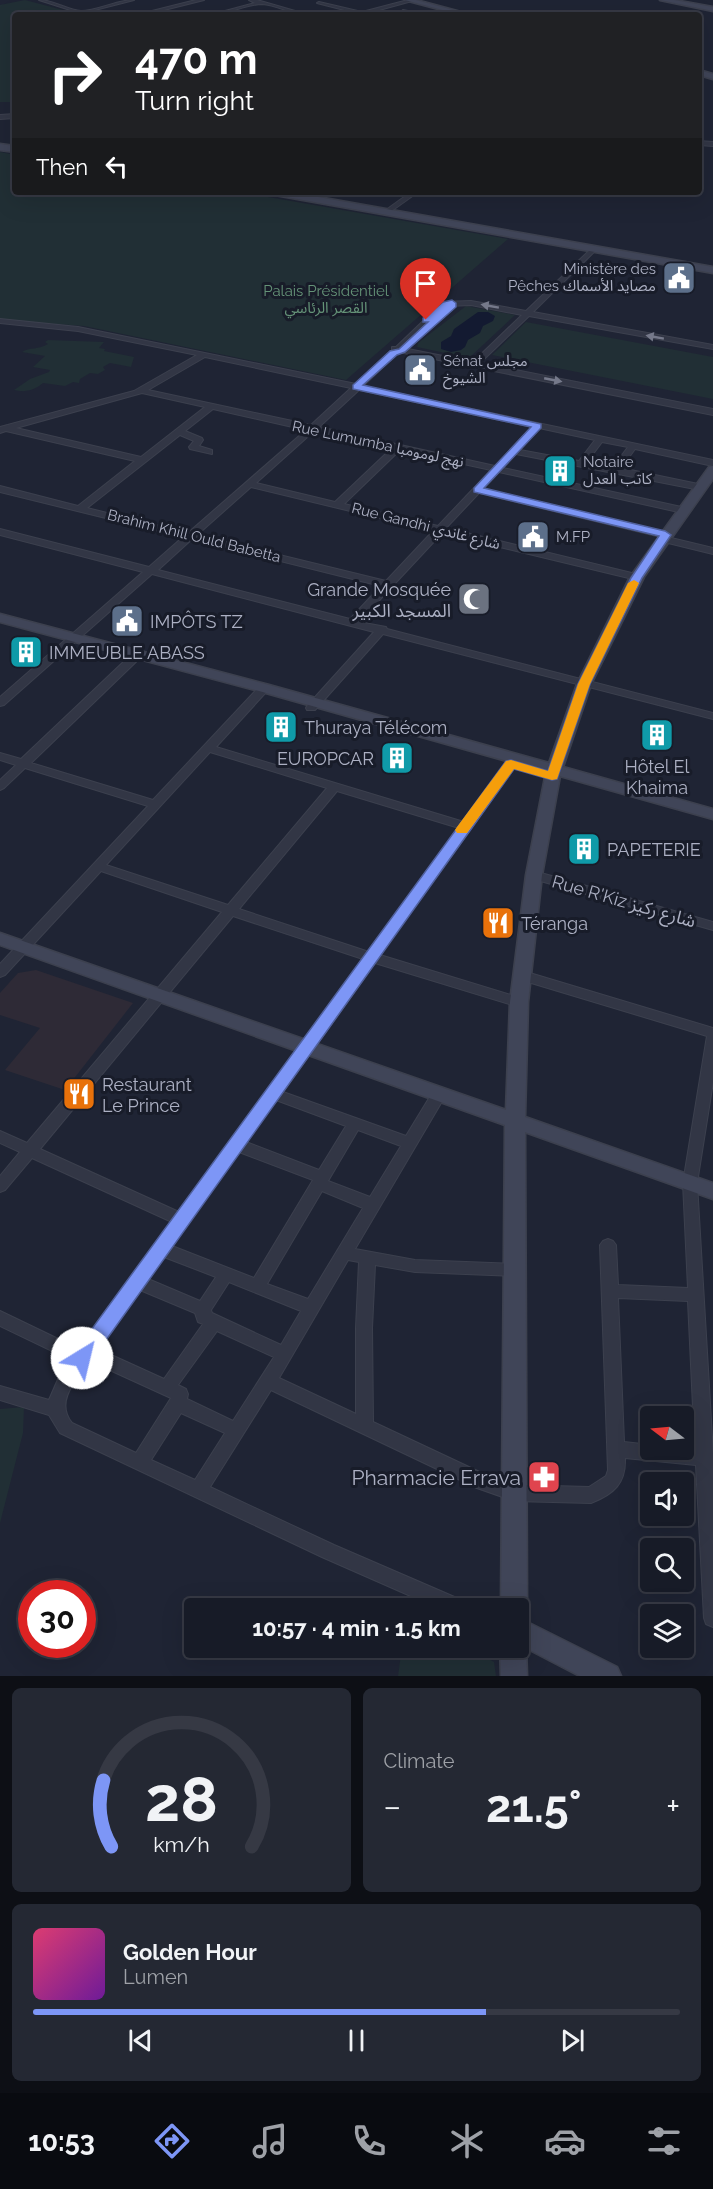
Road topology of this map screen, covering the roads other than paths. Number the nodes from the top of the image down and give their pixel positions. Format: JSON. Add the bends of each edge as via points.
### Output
{"nodes":[{"id":1,"x":41,"y":0,"type":"edge"},
{"id":2,"x":59,"y":0,"type":"edge"},
{"id":3,"x":132,"y":0,"type":"edge"},
{"id":4,"x":202,"y":0,"type":"edge"},
{"id":5,"x":251,"y":0,"type":"edge"},
{"id":6,"x":409,"y":0,"type":"edge"},
{"id":7,"x":663,"y":0,"type":"edge"},
{"id":8,"x":322,"y":1,"type":"edge"},
{"id":9,"x":49,"y":2,"type":"junction"},
{"id":10,"x":262,"y":3,"type":"junction"},
{"id":11,"x":310,"y":5,"type":"dead end"},
{"id":12,"x":713,"y":9,"type":"edge"},
{"id":13,"x":403,"y":10,"type":"dead end"},
{"id":14,"x":81,"y":12,"type":"joint"},
{"id":15,"x":151,"y":12,"type":"edge"},
{"id":16,"x":224,"y":12,"type":"edge"},
{"id":17,"x":286,"y":12,"type":"edge"},
{"id":18,"x":352,"y":12,"type":"edge"},
{"id":19,"x":365,"y":12,"type":"edge"},
{"id":20,"x":409,"y":12,"type":"edge"},
{"id":21,"x":457,"y":12,"type":"edge"},
{"id":22,"x":315,"y":195,"type":"edge"},
{"id":23,"x":411,"y":195,"type":"edge"},
{"id":24,"x":388,"y":211,"type":"junction"},
{"id":25,"x":594,"y":249,"type":"junction"},
{"id":26,"x":713,"y":270,"type":"edge"},
{"id":27,"x":527,"y":313,"type":"junction"},
{"id":28,"x":0,"y":321,"type":"edge"},
{"id":29,"x":713,"y":347,"type":"edge"},
{"id":30,"x":397,"y":351,"type":"junction"},
{"id":31,"x":204,"y":354,"type":"junction"},
{"id":32,"x":475,"y":364,"type":"junction"},
{"id":33,"x":357,"y":387,"type":"junction"},
{"id":34,"x":143,"y":391,"type":"junction"},
{"id":35,"x":210,"y":407,"type":"junction"},
{"id":36,"x":713,"y":412,"type":"edge"},
{"id":37,"x":537,"y":426,"type":"junction"},
{"id":38,"x":2,"y":429,"type":"edge"},
{"id":39,"x":312,"y":429,"type":"junction"},
{"id":40,"x":178,"y":431,"type":"junction"},
{"id":41,"x":600,"y":439,"type":"junction"},
{"id":42,"x":633,"y":446,"type":"junction"},
{"id":43,"x":397,"y":448,"type":"junction"},
{"id":44,"x":514,"y":451,"type":"junction"},
{"id":45,"x":209,"y":452,"type":"dead end"},
{"id":46,"x":142,"y":460,"type":"junction"},
{"id":47,"x":713,"y":463,"type":"edge"},
{"id":48,"x":580,"y":465,"type":"junction"},
{"id":49,"x":496,"y":470,"type":"junction"},
{"id":50,"x":713,"y":470,"type":"edge"},
{"id":51,"x":614,"y":471,"type":"junction"},
{"id":52,"x":250,"y":484,"type":"junction"},
{"id":53,"x":700,"y":487,"type":"junction"},
{"id":54,"x":4,"y":490,"type":"edge"},
{"id":55,"x":477,"y":490,"type":"junction"},
{"id":56,"x":0,"y":498,"type":"edge"},
{"id":57,"x":338,"y":505,"type":"junction"},
{"id":58,"x":81,"y":508,"type":"junction"},
{"id":59,"x":683,"y":510,"type":"junction"},
{"id":60,"x":440,"y":530,"type":"junction"},
{"id":61,"x":0,"y":532,"type":"edge"},
{"id":62,"x":192,"y":535,"type":"junction"},
{"id":63,"x":664,"y":537,"type":"junction"},
{"id":64,"x":713,"y":550,"type":"edge"},
{"id":65,"x":150,"y":571,"type":"junction"},
{"id":66,"x":637,"y":578,"type":"junction"},
{"id":67,"x":388,"y":585,"type":"junction"},
{"id":68,"x":0,"y":618,"type":"edge"},
{"id":69,"x":353,"y":622,"type":"junction"},
{"id":70,"x":382,"y":629,"type":"junction"},
{"id":71,"x":70,"y":638,"type":"junction"},
{"id":72,"x":136,"y":656,"type":"junction"},
{"id":73,"x":584,"y":684,"type":"junction"},
{"id":74,"x":262,"y":691,"type":"junction"},
{"id":75,"x":0,"y":703,"type":"edge"},
{"id":76,"x":313,"y":705,"type":"junction"},
{"id":77,"x":713,"y":716,"type":"edge"},
{"id":78,"x":208,"y":748,"type":"junction"},
{"id":79,"x":0,"y":756,"type":"edge"},
{"id":80,"x":513,"y":761,"type":"junction"},
{"id":81,"x":23,"y":764,"type":"junction"},
{"id":82,"x":553,"y":773,"type":"junction"},
{"id":83,"x":0,"y":786,"type":"edge"},
{"id":84,"x":334,"y":787,"type":"junction"},
{"id":85,"x":155,"y":804,"type":"junction"},
{"id":86,"x":713,"y":814,"type":"edge"},
{"id":87,"x":713,"y":820,"type":"edge"},
{"id":88,"x":465,"y":826,"type":"junction"},
{"id":89,"x":97,"y":866,"type":"junction"},
{"id":90,"x":534,"y":875,"type":"junction"},
{"id":91,"x":231,"y":910,"type":"junction"},
{"id":92,"x":713,"y":926,"type":"edge"},
{"id":93,"x":0,"y":939,"type":"edge"},
{"id":94,"x":25,"y":947,"type":"junction"},
{"id":95,"x":370,"y":957,"type":"junction"},
{"id":96,"x":0,"y":972,"type":"edge"},
{"id":97,"x":523,"y":976,"type":"junction"},
{"id":98,"x":160,"y":995,"type":"junction"},
{"id":99,"x":519,"y":1002,"type":"junction"},
{"id":100,"x":713,"y":1033,"type":"edge"},
{"id":101,"x":713,"y":1038,"type":"edge"},
{"id":102,"x":306,"y":1047,"type":"junction"},
{"id":103,"x":274,"y":1094,"type":"junction"},
{"id":104,"x":439,"y":1094,"type":"junction"},
{"id":105,"x":515,"y":1121,"type":"junction"},
{"id":106,"x":355,"y":1124,"type":"junction"},
{"id":107,"x":0,"y":1137,"type":"edge"},
{"id":108,"x":409,"y":1143,"type":"junction"},
{"id":109,"x":237,"y":1145,"type":"junction"},
{"id":110,"x":29,"y":1150,"type":"junction"},
{"id":111,"x":321,"y":1180,"type":"junction"},
{"id":112,"x":690,"y":1183,"type":"junction"},
{"id":113,"x":0,"y":1186,"type":"edge"},
{"id":114,"x":713,"y":1191,"type":"edge"},
{"id":115,"x":373,"y":1205,"type":"junction"},
{"id":116,"x":182,"y":1220,"type":"junction"},
{"id":117,"x":608,"y":1245,"type":"dead end"},
{"id":118,"x":162,"y":1249,"type":"junction"},
{"id":119,"x":345,"y":1253,"type":"junction"},
{"id":120,"x":368,"y":1258,"type":"junction"},
{"id":121,"x":514,"y":1270,"type":"junction"},
{"id":122,"x":226,"y":1274,"type":"junction"},
{"id":123,"x":138,"y":1282,"type":"junction"},
{"id":124,"x":257,"y":1287,"type":"junction"},
{"id":125,"x":610,"y":1291,"type":"junction"},
{"id":126,"x":697,"y":1295,"type":"junction"},
{"id":127,"x":312,"y":1308,"type":"junction"},
{"id":128,"x":209,"y":1315,"type":"junction"},
{"id":129,"x":0,"y":1318,"type":"edge"},
{"id":130,"x":284,"y":1354,"type":"junction"},
{"id":131,"x":84,"y":1355,"type":"junction"},
{"id":132,"x":268,"y":1381,"type":"junction"},
{"id":133,"x":167,"y":1388,"type":"junction"},
{"id":134,"x":1,"y":1394,"type":"edge"},
{"id":135,"x":178,"y":1403,"type":"junction"},
{"id":136,"x":55,"y":1409,"type":"junction"},
{"id":137,"x":365,"y":1428,"type":"junction"},
{"id":138,"x":236,"y":1430,"type":"junction"},
{"id":139,"x":617,"y":1449,"type":"junction"},
{"id":140,"x":708,"y":1452,"type":"edge"},
{"id":141,"x":140,"y":1462,"type":"junction"},
{"id":142,"x":199,"y":1489,"type":"junction"},
{"id":143,"x":514,"y":1493,"type":"junction"},
{"id":144,"x":436,"y":1598,"type":"edge"},
{"id":145,"x":514,"y":1598,"type":"edge"},
{"id":146,"x":713,"y":1618,"type":"edge"},
{"id":147,"x":529,"y":1636,"type":"edge"},
{"id":148,"x":513,"y":1658,"type":"edge"},
{"id":149,"x":514,"y":1676,"type":"edge"},
{"id":150,"x":608,"y":1676,"type":"edge"}],
"edges":[{"from":1,"to":9,"type":"street"},
{"from":2,"to":9,"type":"street"},
{"from":3,"to":14,"type":"street"},
{"from":4,"to":15,"type":"street"},
{"from":5,"to":10,"type":"street"},
{"from":6,"to":19,"type":"street"},
{"from":6,"to":21,"type":"street"},
{"from":7,"to":12,"type":"street"},
{"from":8,"to":11,"type":"street"},
{"from":8,"to":18,"type":"street"},
{"from":9,"to":14,"type":"street"},
{"from":10,"to":16,"type":"street"},
{"from":10,"to":17,"type":"street"},
{"from":13,"to":20,"type":"street"},
{"from":22,"to":24,"type":"street"},
{"from":23,"to":24,"type":"street"},
{"from":24,"to":25,"type":"street"},
{"from":25,"to":26,"type":"street"},
{"from":25,"to":27,"type":"street"},
{"from":29,"to":27,"type":"street","one_way":true},
{"from":27,"to":30,"type":"street","one_way":true,"via":[[452,303]]},
{"from":27,"to":32,"type":"street"},
{"from":28,"to":31,"type":"street","via":[[78,329]]},
{"from":30,"to":32,"type":"street"},
{"from":30,"to":33,"type":"street"},
{"from":31,"to":33,"type":"street"},
{"from":31,"to":34,"type":"street"},
{"from":32,"to":36,"type":"street","one_way":true},
{"from":33,"to":37,"type":"street"},
{"from":33,"to":39,"type":"street"},
{"from":34,"to":35,"type":"street","name":"Rue Lumumba نهج لومومبا"},
{"from":34,"to":38,"type":"street"},
{"from":35,"to":39,"type":"street","name":"Rue Lumumba نهج لومومبا"},
{"from":35,"to":40,"type":"street"},
{"from":37,"to":41,"type":"street"},
{"from":37,"to":44,"type":"street"},
{"from":38,"to":46,"type":"street"},
{"from":39,"to":43,"type":"street","name":"Rue Lumumba نهج لومومبا"},
{"from":39,"to":52,"type":"street"},
{"from":40,"to":45,"type":"street","via":[[199,440],[193,447]]},
{"from":40,"to":46,"type":"street"},
{"from":41,"to":42,"type":"street"},
{"from":41,"to":48,"type":"street"},
{"from":42,"to":47,"type":"street"},
{"from":42,"to":51,"type":"street"},
{"from":43,"to":49,"type":"street","name":"Rue Lumumba نهج لومومبا"},
{"from":43,"to":57,"type":"street"},
{"from":44,"to":48,"type":"street"},
{"from":44,"to":49,"type":"street"},
{"from":46,"to":58,"type":"street"},
{"from":48,"to":51,"type":"street"},
{"from":49,"to":55,"type":"street"},
{"from":49,"to":59,"type":"street","name":"Rue Lumumba نهج لومومبا"},
{"from":50,"to":53,"type":"street"},
{"from":51,"to":53,"type":"street","via":[[658,476]]},
{"from":52,"to":57,"type":"street","name":"Rue Gandhi شارع غاندي"},
{"from":52,"to":62,"type":"street"},
{"from":53,"to":59,"type":"street"},
{"from":54,"to":56,"type":"street"},
{"from":54,"to":58,"type":"street","name":"Brahim Khill Ould Babetta"},
{"from":55,"to":60,"type":"street"},
{"from":55,"to":63,"type":"street"},
{"from":57,"to":60,"type":"street","name":"Rue Gandhi شارع غاندي"},
{"from":58,"to":62,"type":"street","name":"Brahim Khill Ould Babetta"},
{"from":59,"to":63,"type":"street"},
{"from":60,"to":66,"type":"street","name":"Rue Gandhi شارع غاندي"},
{"from":60,"to":67,"type":"street"},
{"from":61,"to":65,"type":"street"},
{"from":62,"to":65,"type":"street"},
{"from":62,"to":67,"type":"street","name":"Brahim Khill Ould Babetta"},
{"from":63,"to":64,"type":"street"},
{"from":63,"to":66,"type":"street"},
{"from":65,"to":69,"type":"street"},
{"from":65,"to":71,"type":"street"},
{"from":66,"to":73,"type":"street"},
{"from":67,"to":69,"type":"street"},
{"from":68,"to":71,"type":"street"},
{"from":69,"to":70,"type":"street"},
{"from":70,"to":73,"type":"street"},
{"from":70,"to":76,"type":"street"},
{"from":71,"to":72,"type":"street"},
{"from":71,"to":75,"type":"street"},
{"from":72,"to":74,"type":"street"},
{"from":72,"to":81,"type":"street"},
{"from":73,"to":77,"type":"street"},
{"from":73,"to":82,"type":"street"},
{"from":74,"to":76,"type":"street"},
{"from":74,"to":78,"type":"street"},
{"from":76,"to":80,"type":"street"},
{"from":78,"to":84,"type":"street"},
{"from":78,"to":85,"type":"street"},
{"from":79,"to":81,"type":"street"},
{"from":80,"to":82,"type":"street"},
{"from":80,"to":88,"type":"street"},
{"from":81,"to":83,"type":"street"},
{"from":81,"to":85,"type":"street"},
{"from":82,"to":86,"type":"street"},
{"from":82,"to":87,"type":"street"},
{"from":82,"to":90,"type":"street"},
{"from":84,"to":88,"type":"street"},
{"from":84,"to":91,"type":"street"},
{"from":85,"to":89,"type":"street"},
{"from":88,"to":95,"type":"street"},
{"from":89,"to":91,"type":"street"},
{"from":89,"to":94,"type":"street"},
{"from":90,"to":92,"type":"street","name":"Rue R'Kiz شارع ركيز"},
{"from":90,"to":97,"type":"street"},
{"from":91,"to":95,"type":"street"},
{"from":91,"to":98,"type":"street"},
{"from":93,"to":94,"type":"street"},
{"from":94,"to":96,"type":"street"},
{"from":94,"to":98,"type":"street"},
{"from":95,"to":99,"type":"street"},
{"from":95,"to":102,"type":"street"},
{"from":97,"to":99,"type":"street"},
{"from":97,"to":100,"type":"street"},
{"from":98,"to":102,"type":"street"},
{"from":98,"to":110,"type":"street"},
{"from":99,"to":105,"type":"street"},
{"from":101,"to":112,"type":"street"},
{"from":102,"to":103,"type":"street"},
{"from":102,"to":104,"type":"street"},
{"from":103,"to":106,"type":"street"},
{"from":103,"to":109,"type":"street"},
{"from":104,"to":105,"type":"street"},
{"from":104,"to":108,"type":"street"},
{"from":105,"to":112,"type":"street"},
{"from":105,"to":121,"type":"street"},
{"from":106,"to":108,"type":"street"},
{"from":106,"to":111,"type":"street"},
{"from":107,"to":110,"type":"street"},
{"from":108,"to":115,"type":"street"},
{"from":109,"to":111,"type":"street"},
{"from":109,"to":116,"type":"street"},
{"from":110,"to":113,"type":"street"},
{"from":110,"to":116,"type":"street"},
{"from":111,"to":115,"type":"street"},
{"from":111,"to":124,"type":"street"},
{"from":112,"to":114,"type":"street"},
{"from":112,"to":126,"type":"street"},
{"from":115,"to":119,"type":"street"},
{"from":116,"to":118,"type":"street"},
{"from":117,"to":125,"type":"street"},
{"from":118,"to":122,"type":"street"},
{"from":118,"to":123,"type":"street"},
{"from":119,"to":120,"type":"street"},
{"from":119,"to":127,"type":"street"},
{"from":120,"to":121,"type":"street","via":[[415,1266]]},
{"from":120,"to":137,"type":"street"},
{"from":121,"to":143,"type":"street"},
{"from":122,"to":124,"type":"street"},
{"from":122,"to":128,"type":"street"},
{"from":123,"to":128,"type":"street"},
{"from":123,"to":131,"type":"street"},
{"from":124,"to":127,"type":"street"},
{"from":125,"to":126,"type":"street"},
{"from":125,"to":139,"type":"street"},
{"from":126,"to":140,"type":"street"},
{"from":127,"to":130,"type":"street"},
{"from":128,"to":130,"type":"street"},
{"from":128,"to":133,"type":"street"},
{"from":129,"to":131,"type":"street"},
{"from":130,"to":132,"type":"street"},
{"from":131,"to":133,"type":"street"},
{"from":131,"to":136,"type":"street","via":[[60,1391]]},
{"from":132,"to":137,"type":"street"},
{"from":132,"to":138,"type":"street"},
{"from":133,"to":135,"type":"street","via":[[180,1394]]},
{"from":134,"to":136,"type":"street"},
{"from":135,"to":138,"type":"street"},
{"from":135,"to":141,"type":"street"},
{"from":136,"to":141,"type":"street","via":[[57,1419],[66,1428]]},
{"from":137,"to":143,"type":"street"},
{"from":138,"to":142,"type":"street"},
{"from":139,"to":140,"type":"street"},
{"from":139,"to":143,"type":"street","via":[[617,1470],[612,1482],[591,1495]]},
{"from":140,"to":146,"type":"street"},
{"from":141,"to":142,"type":"street"},
{"from":142,"to":144,"type":"street"},
{"from":143,"to":145,"type":"street"},
{"from":147,"to":150,"type":"street"},
{"from":148,"to":149,"type":"street"}]}
